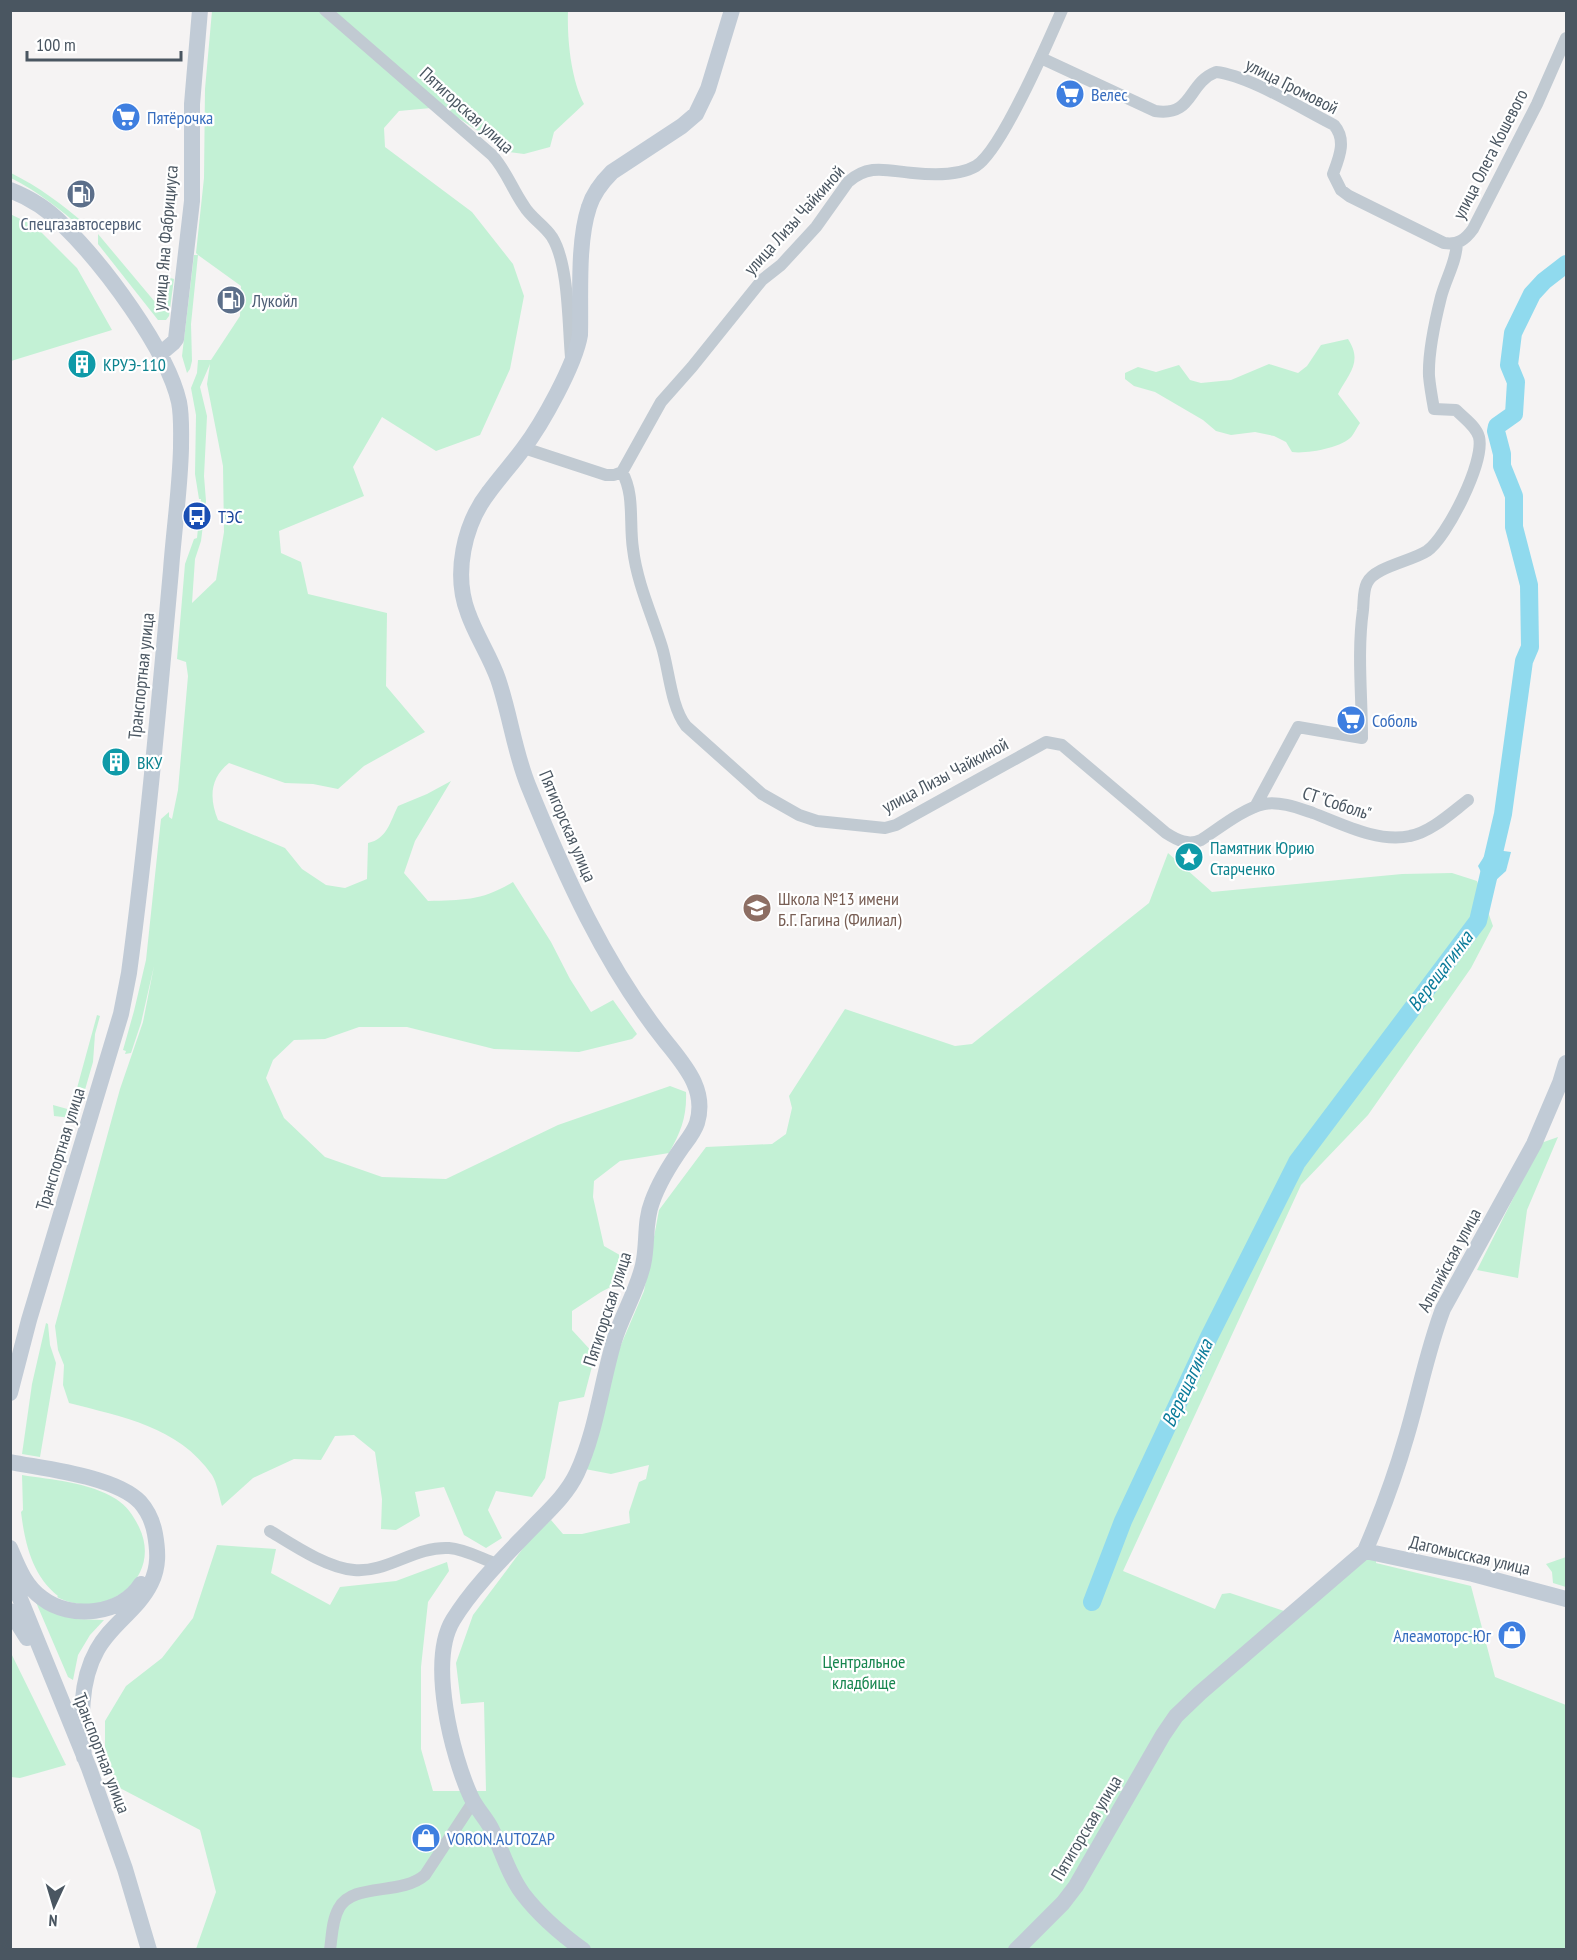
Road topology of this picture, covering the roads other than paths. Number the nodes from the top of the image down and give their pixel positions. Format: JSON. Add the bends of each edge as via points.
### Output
{"nodes":[{"id":1,"x":200,"y":10,"type":"edge"},
{"id":2,"x":325,"y":10,"type":"edge"},
{"id":3,"x":732,"y":10,"type":"edge"},
{"id":4,"x":1062,"y":10,"type":"edge"},
{"id":5,"x":1566,"y":38,"type":"edge"},
{"id":6,"x":1041,"y":58,"type":"junction"},
{"id":7,"x":10,"y":190,"type":"edge"},
{"id":8,"x":1457,"y":243,"type":"junction"},
{"id":9,"x":160,"y":354,"type":"junction"},
{"id":10,"x":571,"y":364,"type":"junction"},
{"id":11,"x":524,"y":448,"type":"junction"},
{"id":12,"x":622,"y":472,"type":"junction"},
{"id":13,"x":1468,"y":800,"type":"dead end"},
{"id":14,"x":1255,"y":807,"type":"junction"},
{"id":15,"x":1194,"y":843,"type":"joint"},
{"id":16,"x":1566,"y":1063,"type":"edge"},
{"id":17,"x":28,"y":1320,"type":"junction"},
{"id":18,"x":10,"y":1352,"type":"edge"},
{"id":19,"x":10,"y":1393,"type":"edge"},
{"id":20,"x":10,"y":1462,"type":"edge"},
{"id":21,"x":153,"y":1525,"type":"junction"},
{"id":22,"x":270,"y":1531,"type":"dead end"},
{"id":23,"x":10,"y":1548,"type":"edge"},
{"id":24,"x":1365,"y":1551,"type":"junction"},
{"id":25,"x":497,"y":1564,"type":"junction"},
{"id":26,"x":10,"y":1574,"type":"edge"},
{"id":27,"x":1566,"y":1599,"type":"edge"},
{"id":28,"x":10,"y":1611,"type":"edge"},
{"id":29,"x":52,"y":1678,"type":"junction"},
{"id":30,"x":84,"y":1757,"type":"junction"},
{"id":31,"x":473,"y":1802,"type":"junction"},
{"id":32,"x":149,"y":1950,"type":"edge"},
{"id":33,"x":330,"y":1950,"type":"edge"},
{"id":34,"x":583,"y":1950,"type":"edge"},
{"id":35,"x":1016,"y":1950,"type":"edge"}],
"edges":[{"from":1,"to":9,"type":"street","name":"улица Яна Фабрициуса","via":[[192,104],[192,201],[177,330],[173,343]]},
{"from":2,"to":10,"type":"street","name":"Пятигорская улица","via":[[492,155],[528,213],[553,239],[564,277]]},
{"from":3,"to":10,"type":"street","name":"Пятигорская улица","via":[[708,89],[696,114],[612,172],[603,180],[588,208],[579,341]]},
{"from":4,"to":6,"type":"street","name":"улица Лизы Чайкиной"},
{"from":5,"to":8,"type":"street","name":"улица Олега Кошевого","via":[[1473,229]]},
{"from":6,"to":8,"type":"street","name":"улица Громовой","via":[[1167,113],[1182,106],[1216,72],[1264,89],[1340,131],[1342,144],[1333,174],[1341,190],[1444,243]]},
{"from":6,"to":12,"type":"street","name":"улица Лизы Чайкиной","via":[[992,150],[977,166],[936,174],[881,169],[862,173],[848,182],[816,227],[762,280],[661,402]]},
{"from":7,"to":9,"type":"street","name":"Транспортная улица","via":[[39,205],[81,244],[123,297]]},
{"from":8,"to":14,"type":"street","name":"улица Олега Кошевого","via":[[1441,296],[1430,376],[1434,409],[1456,410],[1474,427],[1480,440],[1479,457],[1447,528],[1433,546],[1374,574],[1366,584],[1359,650],[1362,738],[1298,727]]},
{"from":9,"to":17,"type":"street","name":"Транспортная улица","via":[[179,403],[180,470],[131,961],[121,1014]]},
{"from":10,"to":11,"type":"street","name":"Пятигорская улица"},
{"from":11,"to":12,"type":"street","via":[[606,474]]},
{"from":11,"to":25,"type":"street","name":"Пятигорская улица","via":[[474,513],[461,576],[464,600],[500,684],[515,750],[568,879],[628,990],[696,1083],[700,1104],[693,1132],[668,1169],[650,1206],[640,1278],[614,1340],[597,1412],[576,1476],[558,1501]]},
{"from":12,"to":15,"type":"street","name":"улица Лизы Чайкиной","via":[[629,487],[637,568],[680,717],[737,773],[781,806],[817,822],[891,828],[1038,745],[1054,742],[1166,833]]},
{"from":13,"to":14,"type":"street","name":"СТ \"Соболь\"","via":[[1425,830],[1399,837],[1362,832],[1284,804]]},
{"from":14,"to":15,"type":"street","name":"СТ \"Соболь\""},
{"from":16,"to":24,"type":"street","name":"Альпийская улица","via":[[1534,1144],[1443,1309],[1406,1439]]},
{"from":17,"to":18,"type":"street"},
{"from":17,"to":19,"type":"street","name":"Транспортная улица"},
{"from":20,"to":21,"type":"street","via":[[116,1486],[140,1502]]},
{"from":21,"to":23,"type":"street","via":[[151,1559],[140,1587],[132,1596],[98,1611],[63,1609],[41,1598],[24,1579]]},
{"from":21,"to":30,"type":"street","via":[[158,1557],[151,1583],[97,1650],[87,1674],[82,1710]]},
{"from":22,"to":25,"type":"street","via":[[307,1553],[352,1570],[368,1570],[425,1550],[448,1548]]},
{"from":24,"to":27,"type":"street","name":"Дагомысская улица"},
{"from":24,"to":35,"type":"street","name":"Пятигорская улица","via":[[1176,1716],[1076,1886]]},
{"from":25,"to":31,"type":"street","name":"Пятигорская улица","via":[[453,1620],[444,1653],[448,1725]]},
{"from":26,"to":29,"type":"street","name":"Транспортная улица"},
{"from":28,"to":29,"type":"street"},
{"from":29,"to":30,"type":"street","name":"Транспортная улица"},
{"from":30,"to":32,"type":"street","name":"Транспортная улица","via":[[125,1869]]},
{"from":31,"to":33,"type":"street","via":[[417,1882],[372,1889],[344,1900],[333,1922]]},
{"from":31,"to":34,"type":"street","name":"Пятигорская улица","via":[[524,1895]]}]}
